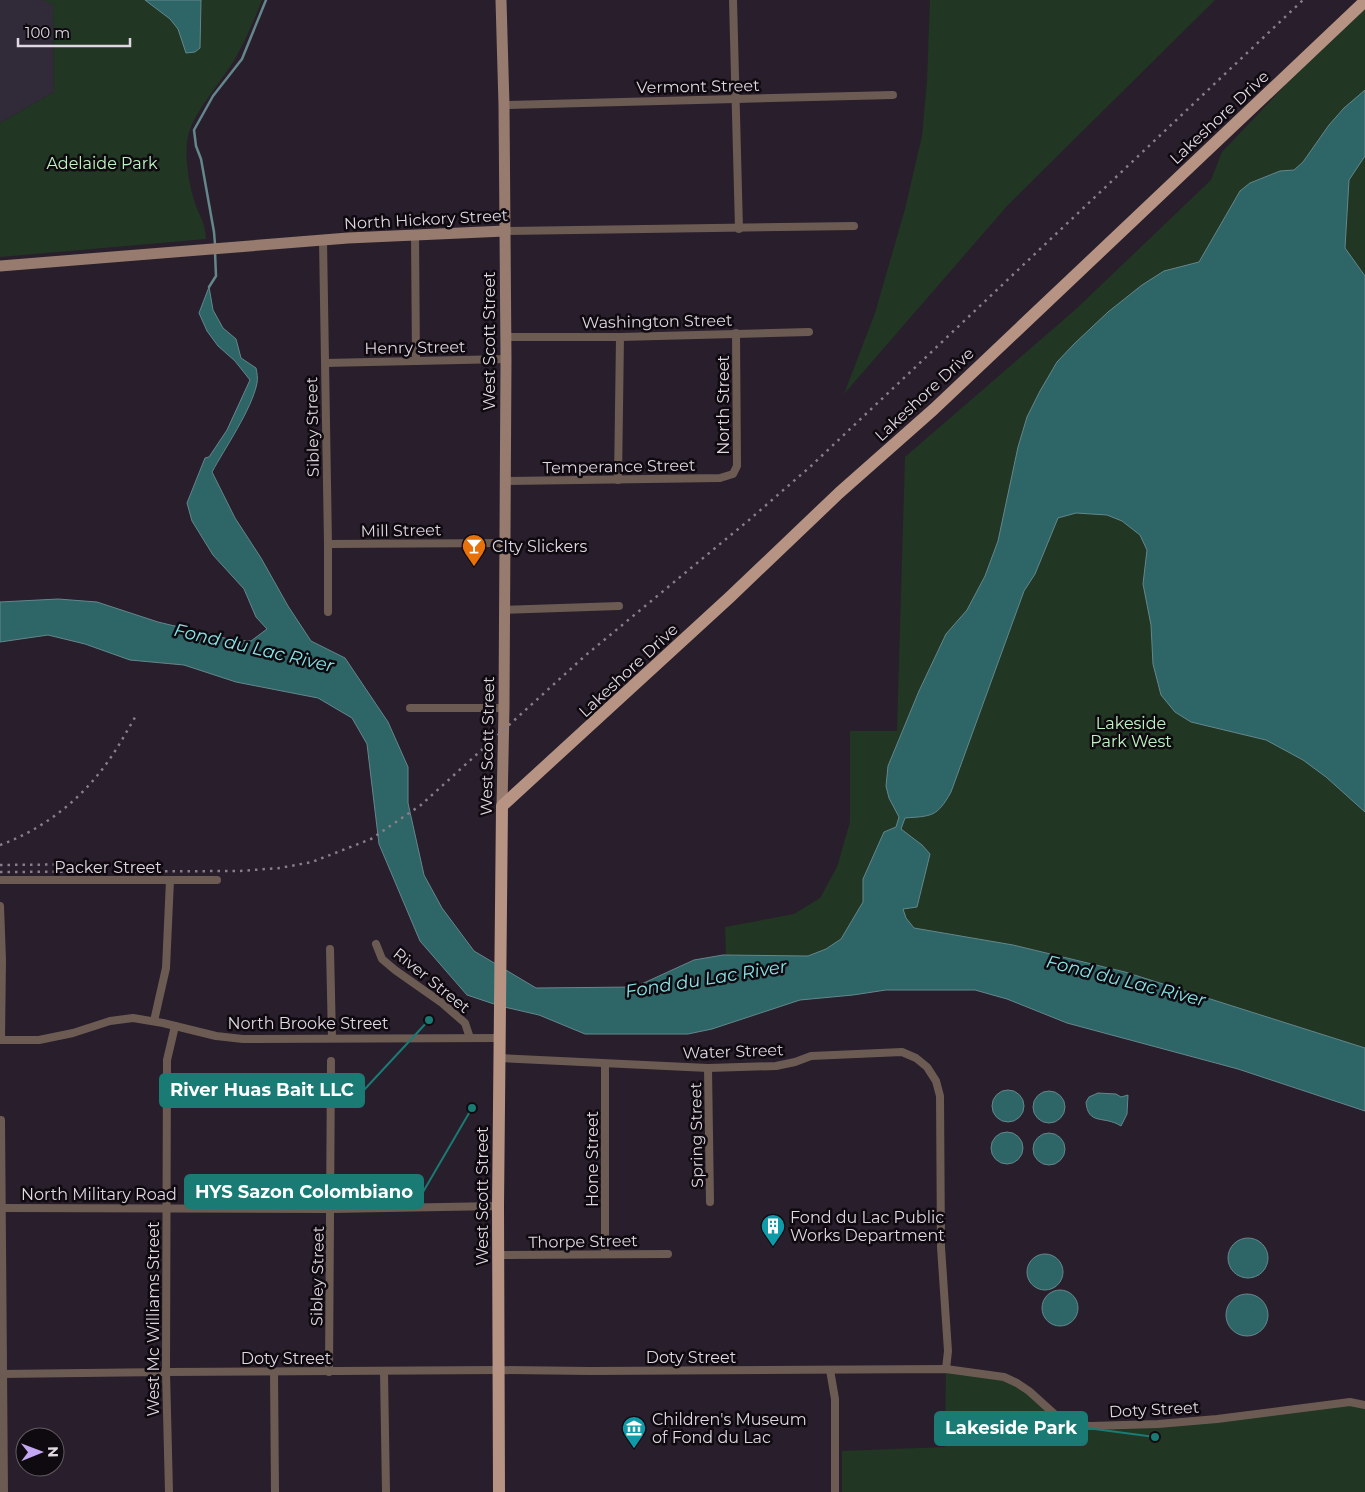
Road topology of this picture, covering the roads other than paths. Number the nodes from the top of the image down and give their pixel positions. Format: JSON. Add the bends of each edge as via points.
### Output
{"nodes":[{"id":1,"x":501,"y":0,"type":"edge"},
{"id":2,"x":733,"y":0,"type":"edge"},
{"id":3,"x":1365,"y":1,"type":"edge"},
{"id":4,"x":893,"y":95,"type":"dead end"},
{"id":5,"x":735,"y":99,"type":"junction"},
{"id":6,"x":504,"y":105,"type":"junction"},
{"id":7,"x":854,"y":226,"type":"dead end"},
{"id":8,"x":739,"y":229,"type":"junction"},
{"id":9,"x":505,"y":231,"type":"junction"},
{"id":10,"x":415,"y":235,"type":"junction"},
{"id":11,"x":323,"y":240,"type":"junction"},
{"id":12,"x":0,"y":266,"type":"edge"},
{"id":13,"x":809,"y":332,"type":"dead end"},
{"id":14,"x":736,"y":334,"type":"junction"},
{"id":15,"x":620,"y":336,"type":"junction"},
{"id":16,"x":506,"y":337,"type":"junction"},
{"id":17,"x":506,"y":359,"type":"junction"},
{"id":18,"x":416,"y":361,"type":"junction"},
{"id":19,"x":325,"y":363,"type":"junction"},
{"id":20,"x":733,"y":474,"type":"joint"},
{"id":21,"x":618,"y":480,"type":"junction"},
{"id":22,"x":504,"y":481,"type":"junction"},
{"id":23,"x":505,"y":543,"type":"junction"},
{"id":24,"x":328,"y":544,"type":"junction"},
{"id":25,"x":619,"y":606,"type":"dead end"},
{"id":26,"x":504,"y":610,"type":"junction"},
{"id":27,"x":328,"y":612,"type":"dead end"},
{"id":28,"x":410,"y":708,"type":"dead end"},
{"id":29,"x":504,"y":708,"type":"junction"},
{"id":30,"x":502,"y":806,"type":"junction"},
{"id":31,"x":0,"y":880,"type":"edge"},
{"id":32,"x":170,"y":880,"type":"junction"},
{"id":33,"x":217,"y":880,"type":"dead end"},
{"id":34,"x":0,"y":906,"type":"edge"},
{"id":35,"x":376,"y":944,"type":"dead end"},
{"id":36,"x":330,"y":949,"type":"dead end"},
{"id":37,"x":154,"y":1021,"type":"junction"},
{"id":38,"x":175,"y":1026,"type":"junction"},
{"id":39,"x":332,"y":1038,"type":"junction"},
{"id":40,"x":470,"y":1038,"type":"junction"},
{"id":41,"x":500,"y":1038,"type":"junction"},
{"id":42,"x":0,"y":1040,"type":"edge"},
{"id":43,"x":500,"y":1058,"type":"junction"},
{"id":44,"x":331,"y":1061,"type":"dead end"},
{"id":45,"x":606,"y":1064,"type":"junction"},
{"id":46,"x":708,"y":1068,"type":"junction"},
{"id":47,"x":1,"y":1120,"type":"edge"},
{"id":48,"x":710,"y":1202,"type":"dead end"},
{"id":49,"x":498,"y":1206,"type":"junction"},
{"id":50,"x":1,"y":1208,"type":"edge"},
{"id":51,"x":167,"y":1208,"type":"junction"},
{"id":52,"x":331,"y":1208,"type":"junction"},
{"id":53,"x":605,"y":1254,"type":"junction"},
{"id":54,"x":668,"y":1254,"type":"dead end"},
{"id":55,"x":498,"y":1255,"type":"junction"},
{"id":56,"x":946,"y":1369,"type":"junction"},
{"id":57,"x":498,"y":1370,"type":"junction"},
{"id":58,"x":830,"y":1370,"type":"junction"},
{"id":59,"x":166,"y":1372,"type":"junction"},
{"id":60,"x":274,"y":1372,"type":"junction"},
{"id":61,"x":329,"y":1372,"type":"junction"},
{"id":62,"x":384,"y":1372,"type":"junction"},
{"id":63,"x":2,"y":1374,"type":"edge"},
{"id":64,"x":1365,"y":1405,"type":"edge"},
{"id":65,"x":4,"y":1492,"type":"edge"},
{"id":66,"x":169,"y":1492,"type":"edge"},
{"id":67,"x":275,"y":1492,"type":"edge"},
{"id":68,"x":386,"y":1492,"type":"edge"},
{"id":69,"x":499,"y":1492,"type":"edge"},
{"id":70,"x":836,"y":1492,"type":"edge"}],
"edges":[{"from":1,"to":6,"type":"main road","name":"West Scott Street"},
{"from":2,"to":5,"type":"street"},
{"from":3,"to":30,"type":"main road","name":"Lakeshore Drive","via":[[941,402]]},
{"from":4,"to":5,"type":"street","name":"Vermont Street"},
{"from":5,"to":6,"type":"street","name":"Vermont Street"},
{"from":5,"to":8,"type":"street"},
{"from":6,"to":9,"type":"main road","name":"West Scott Street"},
{"from":7,"to":8,"type":"street","name":"North Hickory Street"},
{"from":8,"to":9,"type":"street","name":"North Hickory Street"},
{"from":9,"to":10,"type":"main road","name":"North Hickory Street"},
{"from":9,"to":16,"type":"main road","name":"West Scott Street"},
{"from":10,"to":11,"type":"main road","name":"North Hickory Street"},
{"from":10,"to":18,"type":"street"},
{"from":11,"to":12,"type":"main road","name":"North Hickory Street"},
{"from":11,"to":19,"type":"street","name":"Sibley Street"},
{"from":13,"to":14,"type":"street","name":"Washington Street"},
{"from":14,"to":15,"type":"street","name":"Washington Street"},
{"from":14,"to":20,"type":"street","name":"North Street","via":[[737,466]]},
{"from":15,"to":16,"type":"street","name":"Washington Street"},
{"from":15,"to":21,"type":"street"},
{"from":16,"to":17,"type":"main road","name":"West Scott Street"},
{"from":17,"to":18,"type":"street","name":"Henry Street"},
{"from":17,"to":22,"type":"main road","name":"West Scott Street"},
{"from":18,"to":19,"type":"street","name":"Henry Street"},
{"from":19,"to":24,"type":"street","name":"Sibley Street"},
{"from":20,"to":21,"type":"street","name":"Temperance Street","via":[[720,478]]},
{"from":21,"to":22,"type":"street","name":"Temperance Street"},
{"from":22,"to":23,"type":"main road","name":"West Scott Street"},
{"from":23,"to":24,"type":"street","name":"Mill Street"},
{"from":23,"to":26,"type":"main road","name":"West Scott Street"},
{"from":24,"to":27,"type":"street","name":"Sibley Street"},
{"from":25,"to":26,"type":"street"},
{"from":26,"to":29,"type":"main road","name":"West Scott Street"},
{"from":28,"to":29,"type":"street"},
{"from":29,"to":30,"type":"main road","name":"West Scott Street"},
{"from":30,"to":41,"type":"main road","name":"West Scott Street"},
{"from":31,"to":32,"type":"street","name":"Packer Street"},
{"from":32,"to":33,"type":"street","name":"Packer Street"},
{"from":32,"to":37,"type":"street","via":[[166,968]]},
{"from":34,"to":42,"type":"street"},
{"from":35,"to":40,"type":"street","name":"River Street","via":[[382,958],[395,970],[465,1023]]},
{"from":36,"to":39,"type":"street"},
{"from":37,"to":38,"type":"street","name":"North Brooke Street"},
{"from":37,"to":42,"type":"street","name":"North Brooke Street","via":[[120,1019],[39,1040]]},
{"from":38,"to":39,"type":"street","name":"North Brooke Street","via":[[236,1039]]},
{"from":38,"to":51,"type":"street","name":"West Mc Williams Street","via":[[167,1060]]},
{"from":39,"to":40,"type":"street","name":"North Brooke Street"},
{"from":40,"to":41,"type":"street","name":"North Brooke Street"},
{"from":41,"to":43,"type":"main road","name":"West Scott Street"},
{"from":43,"to":45,"type":"street","name":"Water Street"},
{"from":43,"to":49,"type":"main road","name":"West Scott Street"},
{"from":44,"to":52,"type":"street","name":"Sibley Street"},
{"from":45,"to":46,"type":"street","name":"Water Street"},
{"from":45,"to":53,"type":"street","name":"Hone Street"},
{"from":46,"to":48,"type":"street","name":"Spring Street"},
{"from":46,"to":56,"type":"street","name":"Water Street","via":[[776,1066],[811,1056],[902,1052],[927,1067],[936,1081],[940,1098]]},
{"from":47,"to":50,"type":"street"},
{"from":49,"to":52,"type":"street","name":"North Military Road"},
{"from":49,"to":55,"type":"main road","name":"West Scott Street"},
{"from":50,"to":51,"type":"street","name":"North Military Road"},
{"from":50,"to":63,"type":"street"},
{"from":51,"to":52,"type":"street","name":"North Military Road"},
{"from":51,"to":59,"type":"street","name":"West Mc Williams Street"},
{"from":52,"to":61,"type":"street","name":"Sibley Street"},
{"from":53,"to":54,"type":"street","name":"Thorpe Street"},
{"from":53,"to":55,"type":"street","name":"Thorpe Street"},
{"from":55,"to":57,"type":"main road","name":"West Scott Street"},
{"from":56,"to":58,"type":"street","name":"Doty Street"},
{"from":56,"to":64,"type":"street","name":"Doty Street","via":[[1010,1380],[1029,1391],[1061,1420],[1090,1426],[1217,1420],[1350,1402]]},
{"from":57,"to":58,"type":"street","name":"Doty Street"},
{"from":57,"to":62,"type":"street","name":"Doty Street"},
{"from":57,"to":69,"type":"main road","name":"West Scott Street"},
{"from":58,"to":70,"type":"street","via":[[835,1399]]},
{"from":59,"to":60,"type":"street","name":"Doty Street"},
{"from":59,"to":63,"type":"street","name":"Doty Street"},
{"from":59,"to":66,"type":"street","name":"West Mc Williams Street"},
{"from":60,"to":61,"type":"street","name":"Doty Street"},
{"from":60,"to":67,"type":"street"},
{"from":61,"to":62,"type":"street","name":"Doty Street"},
{"from":62,"to":68,"type":"street"},
{"from":63,"to":65,"type":"street"}]}
